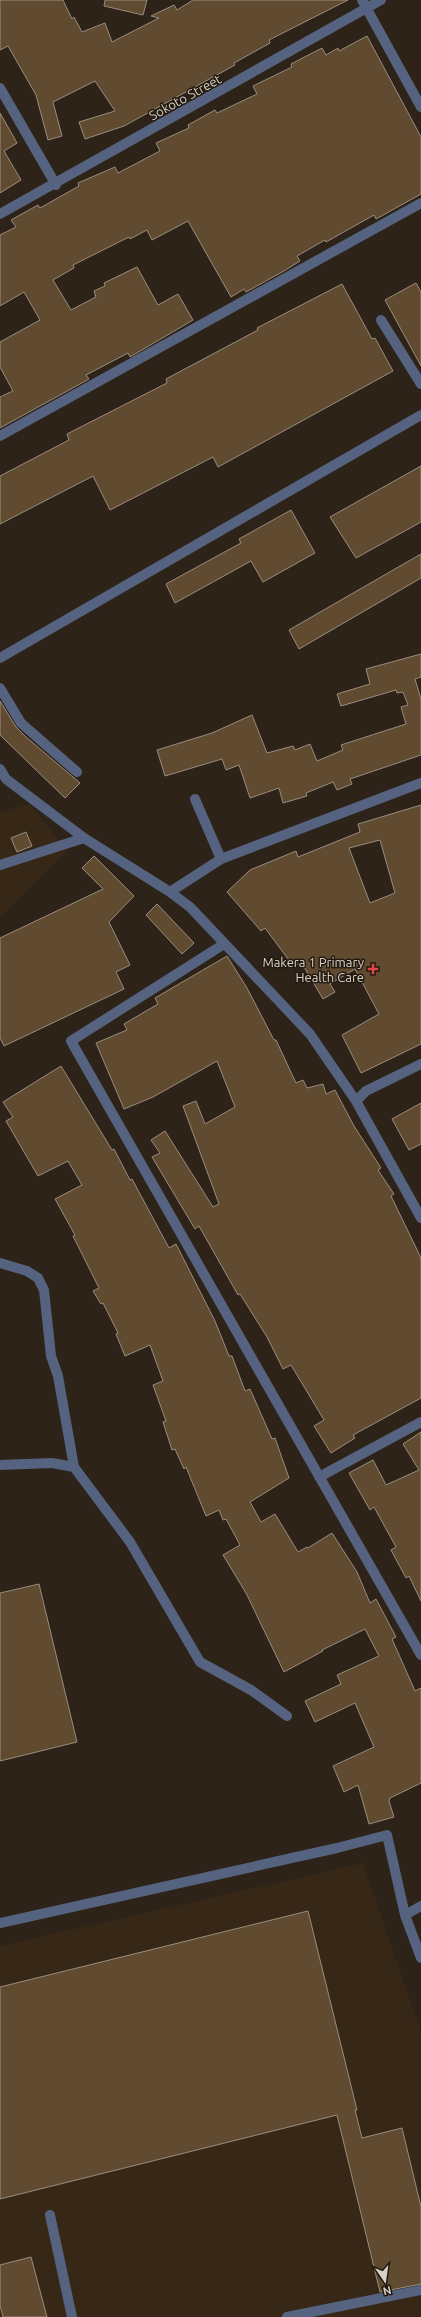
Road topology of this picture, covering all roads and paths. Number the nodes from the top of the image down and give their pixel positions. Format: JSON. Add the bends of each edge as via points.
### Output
{"nodes":[{"id":1,"x":381,"y":0,"type":"edge"},
{"id":2,"x":364,"y":5,"type":"edge"},
{"id":3,"x":0,"y":88,"type":"edge"},
{"id":4,"x":421,"y":107,"type":"edge"},
{"id":5,"x":56,"y":185,"type":"junction"},
{"id":6,"x":421,"y":203,"type":"edge"},
{"id":7,"x":0,"y":214,"type":"edge"},
{"id":8,"x":381,"y":320,"type":"dead end"},
{"id":9,"x":421,"y":384,"type":"edge"},
{"id":10,"x":421,"y":415,"type":"edge"},
{"id":11,"x":0,"y":436,"type":"edge"},
{"id":12,"x":0,"y":658,"type":"edge"},
{"id":13,"x":0,"y":688,"type":"edge"},
{"id":14,"x":0,"y":769,"type":"edge"},
{"id":15,"x":77,"y":772,"type":"dead end"},
{"id":16,"x":421,"y":783,"type":"edge"},
{"id":17,"x":195,"y":798,"type":"dead end"},
{"id":18,"x":84,"y":838,"type":"junction"},
{"id":19,"x":221,"y":859,"type":"junction"},
{"id":20,"x":0,"y":865,"type":"edge"},
{"id":21,"x":170,"y":892,"type":"junction"},
{"id":22,"x":224,"y":944,"type":"junction"},
{"id":23,"x":421,"y":1064,"type":"edge"},
{"id":24,"x":356,"y":1101,"type":"junction"},
{"id":25,"x":421,"y":1218,"type":"edge"},
{"id":26,"x":0,"y":1263,"type":"edge"},
{"id":27,"x":421,"y":1422,"type":"edge"},
{"id":28,"x":0,"y":1465,"type":"edge"},
{"id":29,"x":74,"y":1467,"type":"junction"},
{"id":30,"x":319,"y":1477,"type":"junction"},
{"id":31,"x":421,"y":1655,"type":"edge"},
{"id":32,"x":287,"y":1716,"type":"dead end"},
{"id":33,"x":421,"y":1906,"type":"edge"},
{"id":34,"x":405,"y":1914,"type":"junction"},
{"id":35,"x":0,"y":1923,"type":"edge"},
{"id":36,"x":421,"y":1958,"type":"edge"},
{"id":37,"x":50,"y":2215,"type":"dead end"},
{"id":38,"x":421,"y":2290,"type":"edge"},
{"id":39,"x":72,"y":2317,"type":"edge"},
{"id":40,"x":287,"y":2317,"type":"edge"}],
"edges":[{"from":1,"to":2,"type":"street","name":"Sokoto Street"},
{"from":2,"to":4,"type":"street"},
{"from":2,"to":5,"type":"street","name":"Sokoto Street"},
{"from":3,"to":5,"type":"street"},
{"from":5,"to":7,"type":"street","name":"Sokoto Street"},
{"from":6,"to":11,"type":"street"},
{"from":8,"to":9,"type":"street"},
{"from":10,"to":12,"type":"street"},
{"from":13,"to":15,"type":"street","via":[[21,723]]},
{"from":14,"to":18,"type":"street","via":[[6,779]]},
{"from":16,"to":19,"type":"street"},
{"from":17,"to":19,"type":"street"},
{"from":18,"to":20,"type":"street"},
{"from":18,"to":21,"type":"street"},
{"from":19,"to":21,"type":"street"},
{"from":21,"to":22,"type":"street","via":[[190,907]]},
{"from":22,"to":24,"type":"street","via":[[310,1034]]},
{"from":22,"to":30,"type":"street","via":[[71,1041]]},
{"from":23,"to":24,"type":"street","via":[[366,1091]]},
{"from":24,"to":25,"type":"street"},
{"from":26,"to":29,"type":"street","via":[[27,1271],[38,1278],[44,1290],[50,1356],[58,1376]]},
{"from":27,"to":30,"type":"street"},
{"from":28,"to":29,"type":"street","via":[[52,1463]]},
{"from":29,"to":32,"type":"street","via":[[130,1542],[200,1662],[251,1690]]},
{"from":30,"to":31,"type":"street"},
{"from":33,"to":34,"type":"street"},
{"from":34,"to":35,"type":"street","via":[[387,1835]]},
{"from":34,"to":36,"type":"street"},
{"from":37,"to":39,"type":"street"},
{"from":38,"to":40,"type":"street"}]}
